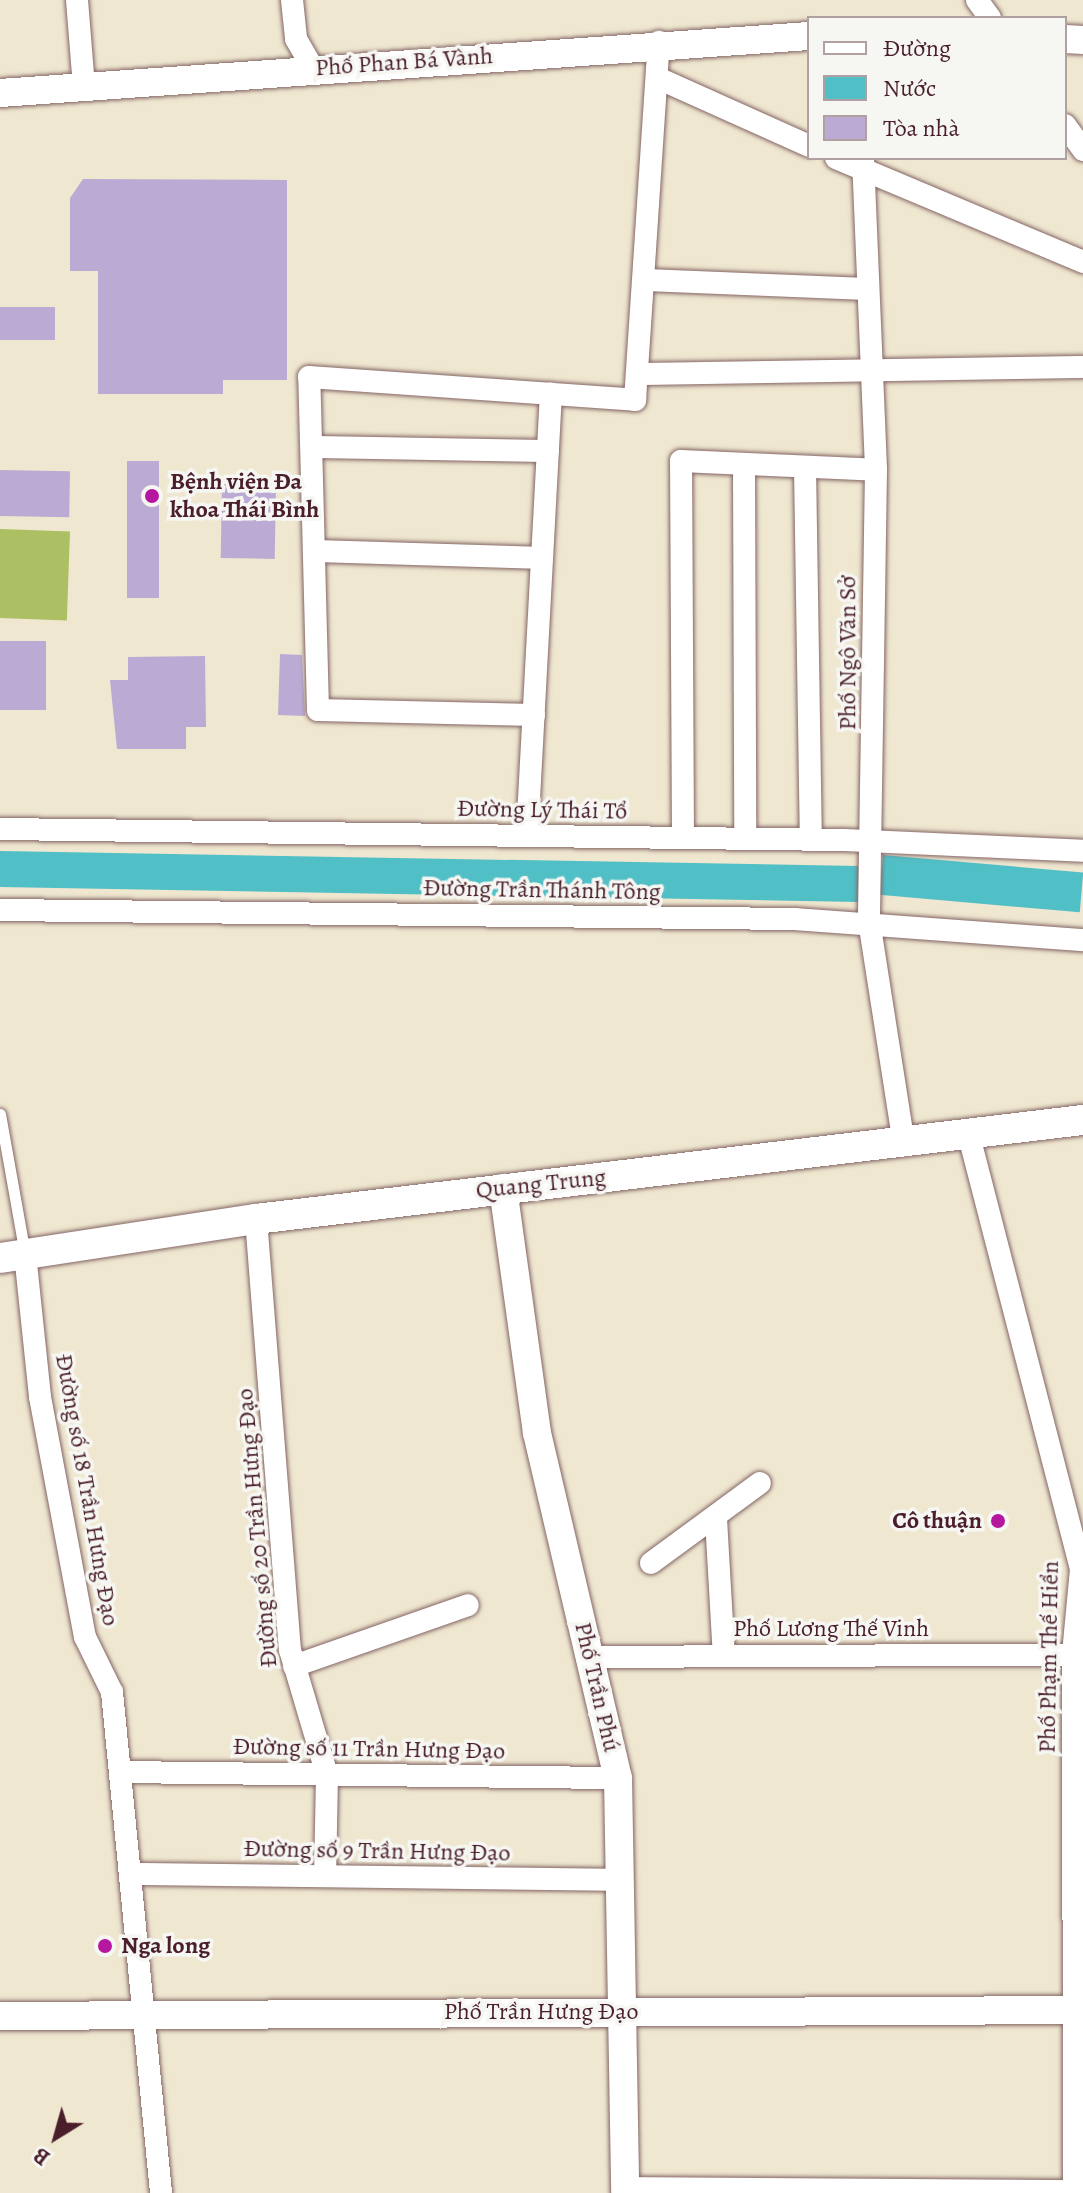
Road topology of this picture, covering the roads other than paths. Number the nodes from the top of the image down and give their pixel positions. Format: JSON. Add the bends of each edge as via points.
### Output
{"nodes":[{"id":1,"x":77,"y":0,"type":"edge"},
{"id":2,"x":292,"y":0,"type":"edge"},
{"id":3,"x":807,"y":36,"type":"edge"},
{"id":4,"x":659,"y":42,"type":"junction"},
{"id":5,"x":313,"y":69,"type":"junction"},
{"id":6,"x":660,"y":79,"type":"junction"},
{"id":7,"x":84,"y":87,"type":"junction"},
{"id":8,"x":0,"y":93,"type":"edge"},
{"id":9,"x":1067,"y":128,"type":"edge"},
{"id":10,"x":807,"y":145,"type":"edge"},
{"id":11,"x":1083,"y":150,"type":"edge"},
{"id":12,"x":863,"y":164,"type":"edge"},
{"id":13,"x":1083,"y":262,"type":"edge"},
{"id":14,"x":645,"y":280,"type":"junction"},
{"id":15,"x":868,"y":289,"type":"junction"},
{"id":16,"x":1083,"y":367,"type":"edge"},
{"id":17,"x":872,"y":369,"type":"junction"},
{"id":18,"x":638,"y":374,"type":"junction"},
{"id":19,"x":551,"y":394,"type":"junction"},
{"id":20,"x":314,"y":447,"type":"junction"},
{"id":21,"x":548,"y":451,"type":"junction"},
{"id":22,"x":744,"y":464,"type":"junction"},
{"id":23,"x":805,"y":467,"type":"junction"},
{"id":24,"x":876,"y":470,"type":"junction"},
{"id":25,"x":319,"y":551,"type":"junction"},
{"id":26,"x":542,"y":558,"type":"junction"},
{"id":27,"x":534,"y":715,"type":"junction"},
{"id":28,"x":0,"y":829,"type":"edge"},
{"id":29,"x":527,"y":836,"type":"junction"},
{"id":30,"x":683,"y":838,"type":"junction"},
{"id":31,"x":745,"y":839,"type":"junction"},
{"id":32,"x":811,"y":840,"type":"junction"},
{"id":33,"x":1083,"y":851,"type":"edge"},
{"id":34,"x":872,"y":852,"type":"junction"},
{"id":35,"x":0,"y":910,"type":"edge"},
{"id":36,"x":869,"y":914,"type":"junction"},
{"id":37,"x":1083,"y":940,"type":"edge"},
{"id":38,"x":0,"y":1114,"type":"edge"},
{"id":39,"x":1083,"y":1120,"type":"edge"},
{"id":40,"x":969,"y":1136,"type":"junction"},
{"id":41,"x":904,"y":1145,"type":"junction"},
{"id":42,"x":503,"y":1188,"type":"junction"},
{"id":43,"x":256,"y":1219,"type":"junction"},
{"id":44,"x":13,"y":1256,"type":"edge"},
{"id":45,"x":760,"y":1483,"type":"dead end"},
{"id":46,"x":716,"y":1519,"type":"junction"},
{"id":47,"x":651,"y":1563,"type":"dead end"},
{"id":48,"x":1082,"y":1570,"type":"edge"},
{"id":49,"x":468,"y":1605,"type":"dead end"},
{"id":50,"x":1078,"y":1654,"type":"edge"},
{"id":51,"x":724,"y":1656,"type":"junction"},
{"id":52,"x":590,"y":1657,"type":"junction"},
{"id":53,"x":294,"y":1666,"type":"junction"},
{"id":54,"x":120,"y":1772,"type":"junction"},
{"id":55,"x":327,"y":1775,"type":"junction"},
{"id":56,"x":618,"y":1778,"type":"junction"},
{"id":57,"x":133,"y":1874,"type":"junction"},
{"id":58,"x":325,"y":1876,"type":"junction"},
{"id":59,"x":619,"y":1880,"type":"junction"},
{"id":60,"x":1079,"y":2010,"type":"edge"},
{"id":61,"x":621,"y":2012,"type":"junction"},
{"id":62,"x":0,"y":2016,"type":"edge"},
{"id":63,"x":143,"y":2017,"type":"junction"},
{"id":64,"x":1079,"y":2093,"type":"edge"},
{"id":65,"x":625,"y":2190,"type":"edge"},
{"id":66,"x":1074,"y":2192,"type":"edge"},
{"id":67,"x":161,"y":2193,"type":"edge"}],
"edges":[{"from":1,"to":7,"type":"street"},
{"from":2,"to":5,"type":"street","via":[[296,39]]},
{"from":3,"to":4,"type":"street","name":"Phố Phan Bá Vành"},
{"from":4,"to":5,"type":"street","name":"Phố Phan Bá Vành"},
{"from":4,"to":6,"type":"street"},
{"from":5,"to":7,"type":"street","name":"Phố Phan Bá Vành"},
{"from":6,"to":10,"type":"street"},
{"from":6,"to":14,"type":"street"},
{"from":7,"to":8,"type":"street","name":"Phố Phan Bá Vành"},
{"from":9,"to":11,"type":"street"},
{"from":12,"to":13,"type":"street"},
{"from":12,"to":15,"type":"street","name":"Phố Ngô Văn Sở"},
{"from":14,"to":15,"type":"street"},
{"from":14,"to":18,"type":"street"},
{"from":15,"to":17,"type":"street","name":"Phố Ngô Văn Sở"},
{"from":16,"to":17,"type":"street"},
{"from":17,"to":18,"type":"street"},
{"from":17,"to":24,"type":"street","name":"Phố Ngô Văn Sở"},
{"from":18,"to":19,"type":"street","via":[[635,400]]},
{"from":19,"to":20,"type":"street","via":[[309,377]]},
{"from":19,"to":21,"type":"street"},
{"from":20,"to":21,"type":"street"},
{"from":20,"to":25,"type":"street"},
{"from":21,"to":26,"type":"street"},
{"from":22,"to":23,"type":"street"},
{"from":22,"to":30,"type":"street","via":[[681,461]]},
{"from":22,"to":31,"type":"street"},
{"from":23,"to":24,"type":"street"},
{"from":23,"to":32,"type":"street"},
{"from":24,"to":34,"type":"street","name":"Phố Ngô Văn Sở"},
{"from":25,"to":26,"type":"street"},
{"from":25,"to":27,"type":"street","via":[[318,710]]},
{"from":26,"to":27,"type":"street"},
{"from":27,"to":29,"type":"street"},
{"from":28,"to":29,"type":"street","name":"Đường Lý Thái Tổ"},
{"from":29,"to":30,"type":"street","name":"Đường Lý Thái Tổ"},
{"from":30,"to":31,"type":"street","name":"Đường Lý Thái Tổ"},
{"from":31,"to":32,"type":"street","name":"Đường Lý Thái Tổ"},
{"from":32,"to":34,"type":"street","name":"Đường Lý Thái Tổ"},
{"from":33,"to":34,"type":"street","name":"Đường Lý Thái Tổ"},
{"from":34,"to":36,"type":"street","name":"Phố Ngô Văn Sở"},
{"from":35,"to":36,"type":"street","name":"Đường Trần Thánh Tông"},
{"from":36,"to":37,"type":"street","name":"Đường Trần Thánh Tông"},
{"from":36,"to":41,"type":"street","name":"Phố Ngô Văn Sở"},
{"from":38,"to":44,"type":"lane"},
{"from":39,"to":40,"type":"main road","name":"Quang Trung"},
{"from":40,"to":41,"type":"main road","name":"Quang Trung"},
{"from":40,"to":48,"type":"street","name":"Phố Phạm Thế Hiển"},
{"from":41,"to":42,"type":"main road","name":"Quang Trung"},
{"from":42,"to":43,"type":"main road","name":"Quang Trung"},
{"from":42,"to":52,"type":"street","name":"Phố Trần Phú","via":[[537,1433]]},
{"from":43,"to":44,"type":"main road","name":"Quang Trung"},
{"from":43,"to":53,"type":"street","name":"Đường số 20 Trần Hưng Đạo"},
{"from":44,"to":54,"type":"street","name":"Đường số 18 Trần Hưng Đạo","via":[[85,1637],[112,1692]]},
{"from":45,"to":46,"type":"street"},
{"from":46,"to":47,"type":"street"},
{"from":46,"to":51,"type":"street"},
{"from":48,"to":50,"type":"street","name":"Phố Phạm Thế Hiển"},
{"from":49,"to":53,"type":"street"},
{"from":50,"to":51,"type":"street","name":"Phố Lương Thế Vinh"},
{"from":50,"to":60,"type":"street","name":"Phố Phạm Thế Hiển"},
{"from":51,"to":52,"type":"street","name":"Phố Lương Thế Vinh"},
{"from":52,"to":56,"type":"street","name":"Phố Trần Phú"},
{"from":53,"to":55,"type":"street","name":"Đường số 20 Trần Hưng Đạo"},
{"from":54,"to":55,"type":"street","name":"Đường số 11 Trần Hưng Đạo"},
{"from":54,"to":57,"type":"street","name":"Đường số 18 Trần Hưng Đạo"},
{"from":55,"to":56,"type":"street","name":"Đường số 11 Trần Hưng Đạo"},
{"from":55,"to":58,"type":"street","name":"Đường số 20 Trần Hưng Đạo"},
{"from":56,"to":59,"type":"street","name":"Phố Trần Phú"},
{"from":57,"to":58,"type":"street","name":"Đường số 9 Trần Hưng Đạo"},
{"from":57,"to":63,"type":"street","name":"Đường số 18 Trần Hưng Đạo"},
{"from":58,"to":59,"type":"street","name":"Đường số 9 Trần Hưng Đạo"},
{"from":59,"to":61,"type":"street","name":"Phố Trần Phú"},
{"from":60,"to":61,"type":"street","name":"Phố Trần Hưng Đạo"},
{"from":60,"to":64,"type":"street","name":"Phố Phạm Thế Hiển"},
{"from":61,"to":63,"type":"street","name":"Phố Trần Hưng Đạo"},
{"from":61,"to":65,"type":"street","name":"Phố Trần Phú"},
{"from":62,"to":63,"type":"street","name":"Phố Trần Hưng Đạo"},
{"from":63,"to":67,"type":"street","name":"Đường số 18 Trần Hưng Đạo"},
{"from":64,"to":66,"type":"street","name":"Phố Phạm Thế Hiển"},
{"from":65,"to":66,"type":"street"}]}
